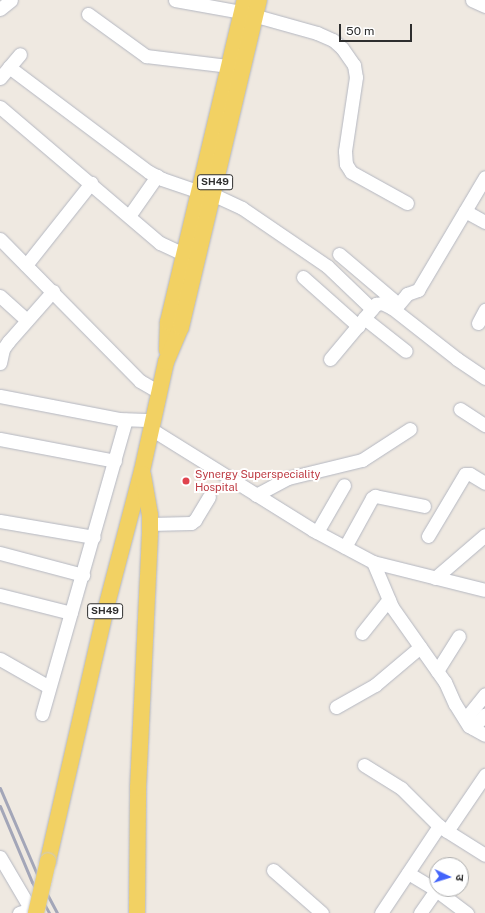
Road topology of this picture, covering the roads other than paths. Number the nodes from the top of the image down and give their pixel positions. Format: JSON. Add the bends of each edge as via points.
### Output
{"nodes":[{"id":1,"x":11,"y":0,"type":"edge"},
{"id":2,"x":175,"y":0,"type":"edge"},
{"id":3,"x":259,"y":0,"type":"edge"},
{"id":4,"x":472,"y":0,"type":"edge"},
{"id":5,"x":485,"y":6,"type":"edge"},
{"id":6,"x":0,"y":10,"type":"edge"},
{"id":7,"x":248,"y":10,"type":"edge"},
{"id":8,"x":88,"y":14,"type":"dead end"},
{"id":9,"x":20,"y":54,"type":"dead end"},
{"id":10,"x":230,"y":66,"type":"junction"},
{"id":11,"x":9,"y":68,"type":"junction"},
{"id":12,"x":0,"y":78,"type":"edge"},
{"id":13,"x":0,"y":107,"type":"edge"},
{"id":14,"x":157,"y":176,"type":"junction"},
{"id":15,"x":485,"y":177,"type":"edge"},
{"id":16,"x":90,"y":183,"type":"junction"},
{"id":17,"x":206,"y":193,"type":"junction"},
{"id":18,"x":407,"y":203,"type":"dead end"},
{"id":19,"x":465,"y":211,"type":"junction"},
{"id":20,"x":129,"y":216,"type":"junction"},
{"id":21,"x":485,"y":222,"type":"edge"},
{"id":22,"x":0,"y":239,"type":"edge"},
{"id":23,"x":184,"y":254,"type":"junction"},
{"id":24,"x":339,"y":254,"type":"dead end"},
{"id":25,"x":26,"y":265,"type":"junction"},
{"id":26,"x":303,"y":277,"type":"dead end"},
{"id":27,"x":53,"y":291,"type":"junction"},
{"id":28,"x":0,"y":296,"type":"edge"},
{"id":29,"x":395,"y":306,"type":"junction"},
{"id":30,"x":485,"y":310,"type":"edge"},
{"id":31,"x":364,"y":318,"type":"junction"},
{"id":32,"x":27,"y":320,"type":"junction"},
{"id":33,"x":478,"y":322,"type":"dead end"},
{"id":34,"x":406,"y":351,"type":"dead end"},
{"id":35,"x":330,"y":359,"type":"dead end"},
{"id":36,"x":166,"y":362,"type":"junction"},
{"id":37,"x":0,"y":363,"type":"edge"},
{"id":38,"x":485,"y":378,"type":"edge"},
{"id":39,"x":159,"y":392,"type":"junction"},
{"id":40,"x":0,"y":396,"type":"edge"},
{"id":41,"x":460,"y":409,"type":"dead end"},
{"id":42,"x":126,"y":420,"type":"junction"},
{"id":43,"x":152,"y":425,"type":"junction"},
{"id":44,"x":485,"y":425,"type":"edge"},
{"id":45,"x":410,"y":429,"type":"dead end"},
{"id":46,"x":0,"y":439,"type":"edge"},
{"id":47,"x":115,"y":461,"type":"junction"},
{"id":48,"x":142,"y":470,"type":"junction"},
{"id":49,"x":485,"y":483,"type":"edge"},
{"id":50,"x":344,"y":485,"type":"dead end"},
{"id":51,"x":256,"y":495,"type":"junction"},
{"id":52,"x":209,"y":497,"type":"dead end"},
{"id":53,"x":424,"y":506,"type":"dead end"},
{"id":54,"x":0,"y":521,"type":"edge"},
{"id":55,"x":150,"y":524,"type":"junction"},
{"id":56,"x":317,"y":532,"type":"junction"},
{"id":57,"x":485,"y":535,"type":"edge"},
{"id":58,"x":428,"y":536,"type":"dead end"},
{"id":59,"x":94,"y":537,"type":"junction"},
{"id":60,"x":344,"y":547,"type":"junction"},
{"id":61,"x":0,"y":553,"type":"edge"},
{"id":62,"x":373,"y":562,"type":"junction"},
{"id":63,"x":83,"y":574,"type":"junction"},
{"id":64,"x":436,"y":578,"type":"junction"},
{"id":65,"x":485,"y":590,"type":"edge"},
{"id":66,"x":0,"y":595,"type":"edge"},
{"id":67,"x":388,"y":599,"type":"junction"},
{"id":68,"x":71,"y":613,"type":"junction"},
{"id":69,"x":362,"y":633,"type":"dead end"},
{"id":70,"x":459,"y":636,"type":"dead end"},
{"id":71,"x":420,"y":647,"type":"junction"},
{"id":72,"x":0,"y":659,"type":"edge"},
{"id":73,"x":437,"y":671,"type":"junction"},
{"id":74,"x":49,"y":687,"type":"junction"},
{"id":75,"x":485,"y":694,"type":"edge"},
{"id":76,"x":336,"y":707,"type":"dead end"},
{"id":77,"x":42,"y":714,"type":"dead end"},
{"id":78,"x":485,"y":714,"type":"edge"},
{"id":79,"x":469,"y":724,"type":"junction"},
{"id":80,"x":485,"y":735,"type":"edge"},
{"id":81,"x":364,"y":765,"type":"dead end"},
{"id":82,"x":485,"y":775,"type":"edge"},
{"id":83,"x":443,"y":828,"type":"junction"},
{"id":84,"x":485,"y":855,"type":"edge"},
{"id":85,"x":0,"y":857,"type":"edge"},
{"id":86,"x":273,"y":870,"type":"dead end"},
{"id":87,"x":408,"y":873,"type":"junction"},
{"id":88,"x":429,"y":886,"type":"edge"},
{"id":89,"x":431,"y":897,"type":"edge"},
{"id":90,"x":445,"y":897,"type":"edge"},
{"id":91,"x":30,"y":912,"type":"edge"},
{"id":92,"x":137,"y":913,"type":"edge"},
{"id":93,"x":321,"y":913,"type":"edge"},
{"id":94,"x":381,"y":913,"type":"edge"},
{"id":95,"x":420,"y":913,"type":"edge"},
{"id":96,"x":467,"y":913,"type":"edge"}],
"edges":[{"from":1,"to":6,"type":"street"},
{"from":2,"to":7,"type":"street"},
{"from":3,"to":7,"type":"main road","number":"SH49"},
{"from":4,"to":5,"type":"street"},
{"from":7,"to":10,"type":"main road","number":"SH49"},
{"from":7,"to":17,"type":"main road","number":"SH49"},
{"from":7,"to":18,"type":"street","via":[[317,32],[333,40],[348,55],[354,65],[356,77],[345,151],[346,164],[351,172]]},
{"from":8,"to":10,"type":"street","via":[[146,56]]},
{"from":9,"to":11,"type":"street"},
{"from":10,"to":17,"type":"main road","number":"SH49"},
{"from":11,"to":12,"type":"street"},
{"from":11,"to":14,"type":"street"},
{"from":13,"to":16,"type":"street"},
{"from":14,"to":17,"type":"street"},
{"from":14,"to":20,"type":"street"},
{"from":15,"to":19,"type":"street"},
{"from":16,"to":20,"type":"street"},
{"from":16,"to":25,"type":"street"},
{"from":17,"to":23,"type":"main road","number":"SH49"},
{"from":17,"to":31,"type":"street","via":[[242,208],[327,266]]},
{"from":17,"to":36,"type":"main road","number":"SH49","via":[[180,327]]},
{"from":19,"to":21,"type":"street"},
{"from":19,"to":29,"type":"street","via":[[418,290],[407,294]]},
{"from":20,"to":23,"type":"street","via":[[166,247]]},
{"from":22,"to":25,"type":"street"},
{"from":23,"to":36,"type":"main road","number":"SH49","via":[[168,322]]},
{"from":24,"to":29,"type":"street"},
{"from":25,"to":27,"type":"street"},
{"from":26,"to":31,"type":"street"},
{"from":27,"to":32,"type":"street"},
{"from":27,"to":39,"type":"street","via":[[140,381]]},
{"from":28,"to":32,"type":"street"},
{"from":29,"to":31,"type":"street","via":[[378,302]]},
{"from":29,"to":38,"type":"street","via":[[457,359]]},
{"from":30,"to":33,"type":"street"},
{"from":31,"to":34,"type":"street"},
{"from":31,"to":35,"type":"street"},
{"from":32,"to":37,"type":"street","via":[[8,342]]},
{"from":36,"to":39,"type":"main road","number":"SH49"},
{"from":39,"to":43,"type":"main road","number":"SH49"},
{"from":40,"to":42,"type":"street"},
{"from":41,"to":44,"type":"street"},
{"from":42,"to":43,"type":"street"},
{"from":42,"to":47,"type":"street"},
{"from":43,"to":48,"type":"main road","number":"SH49"},
{"from":43,"to":51,"type":"street"},
{"from":45,"to":51,"type":"street","via":[[362,460],[288,478]]},
{"from":46,"to":47,"type":"street"},
{"from":47,"to":59,"type":"street"},
{"from":48,"to":55,"type":"main road"},
{"from":48,"to":91,"type":"main road","number":"SH49","bridge":true,"via":[[106,608],[48,861]]},
{"from":49,"to":58,"type":"street","via":[[470,474],[465,474]]},
{"from":50,"to":56,"type":"street"},
{"from":51,"to":56,"type":"street"},
{"from":52,"to":55,"type":"street","via":[[191,523]]},
{"from":53,"to":60,"type":"street","via":[[375,496]]},
{"from":54,"to":59,"type":"street"},
{"from":55,"to":92,"type":"main road","via":[[138,788]]},
{"from":56,"to":60,"type":"street"},
{"from":57,"to":64,"type":"street"},
{"from":59,"to":63,"type":"street"},
{"from":60,"to":62,"type":"street"},
{"from":61,"to":63,"type":"street"},
{"from":62,"to":64,"type":"street"},
{"from":62,"to":67,"type":"street"},
{"from":63,"to":68,"type":"street"},
{"from":64,"to":65,"type":"street"},
{"from":66,"to":68,"type":"street"},
{"from":67,"to":69,"type":"street"},
{"from":67,"to":71,"type":"street"},
{"from":68,"to":74,"type":"street"},
{"from":70,"to":73,"type":"street"},
{"from":71,"to":73,"type":"street"},
{"from":71,"to":76,"type":"street","via":[[375,685]]},
{"from":72,"to":74,"type":"street"},
{"from":73,"to":79,"type":"street"},
{"from":74,"to":77,"type":"street"},
{"from":75,"to":79,"type":"street"},
{"from":78,"to":79,"type":"street"},
{"from":79,"to":80,"type":"street"},
{"from":81,"to":83,"type":"street","via":[[401,788]]},
{"from":82,"to":83,"type":"street"},
{"from":83,"to":84,"type":"street"},
{"from":83,"to":87,"type":"street"},
{"from":85,"to":91,"type":"street"},
{"from":86,"to":93,"type":"street"},
{"from":87,"to":88,"type":"street"},
{"from":87,"to":94,"type":"street"},
{"from":89,"to":95,"type":"street"},
{"from":90,"to":96,"type":"street"}]}
